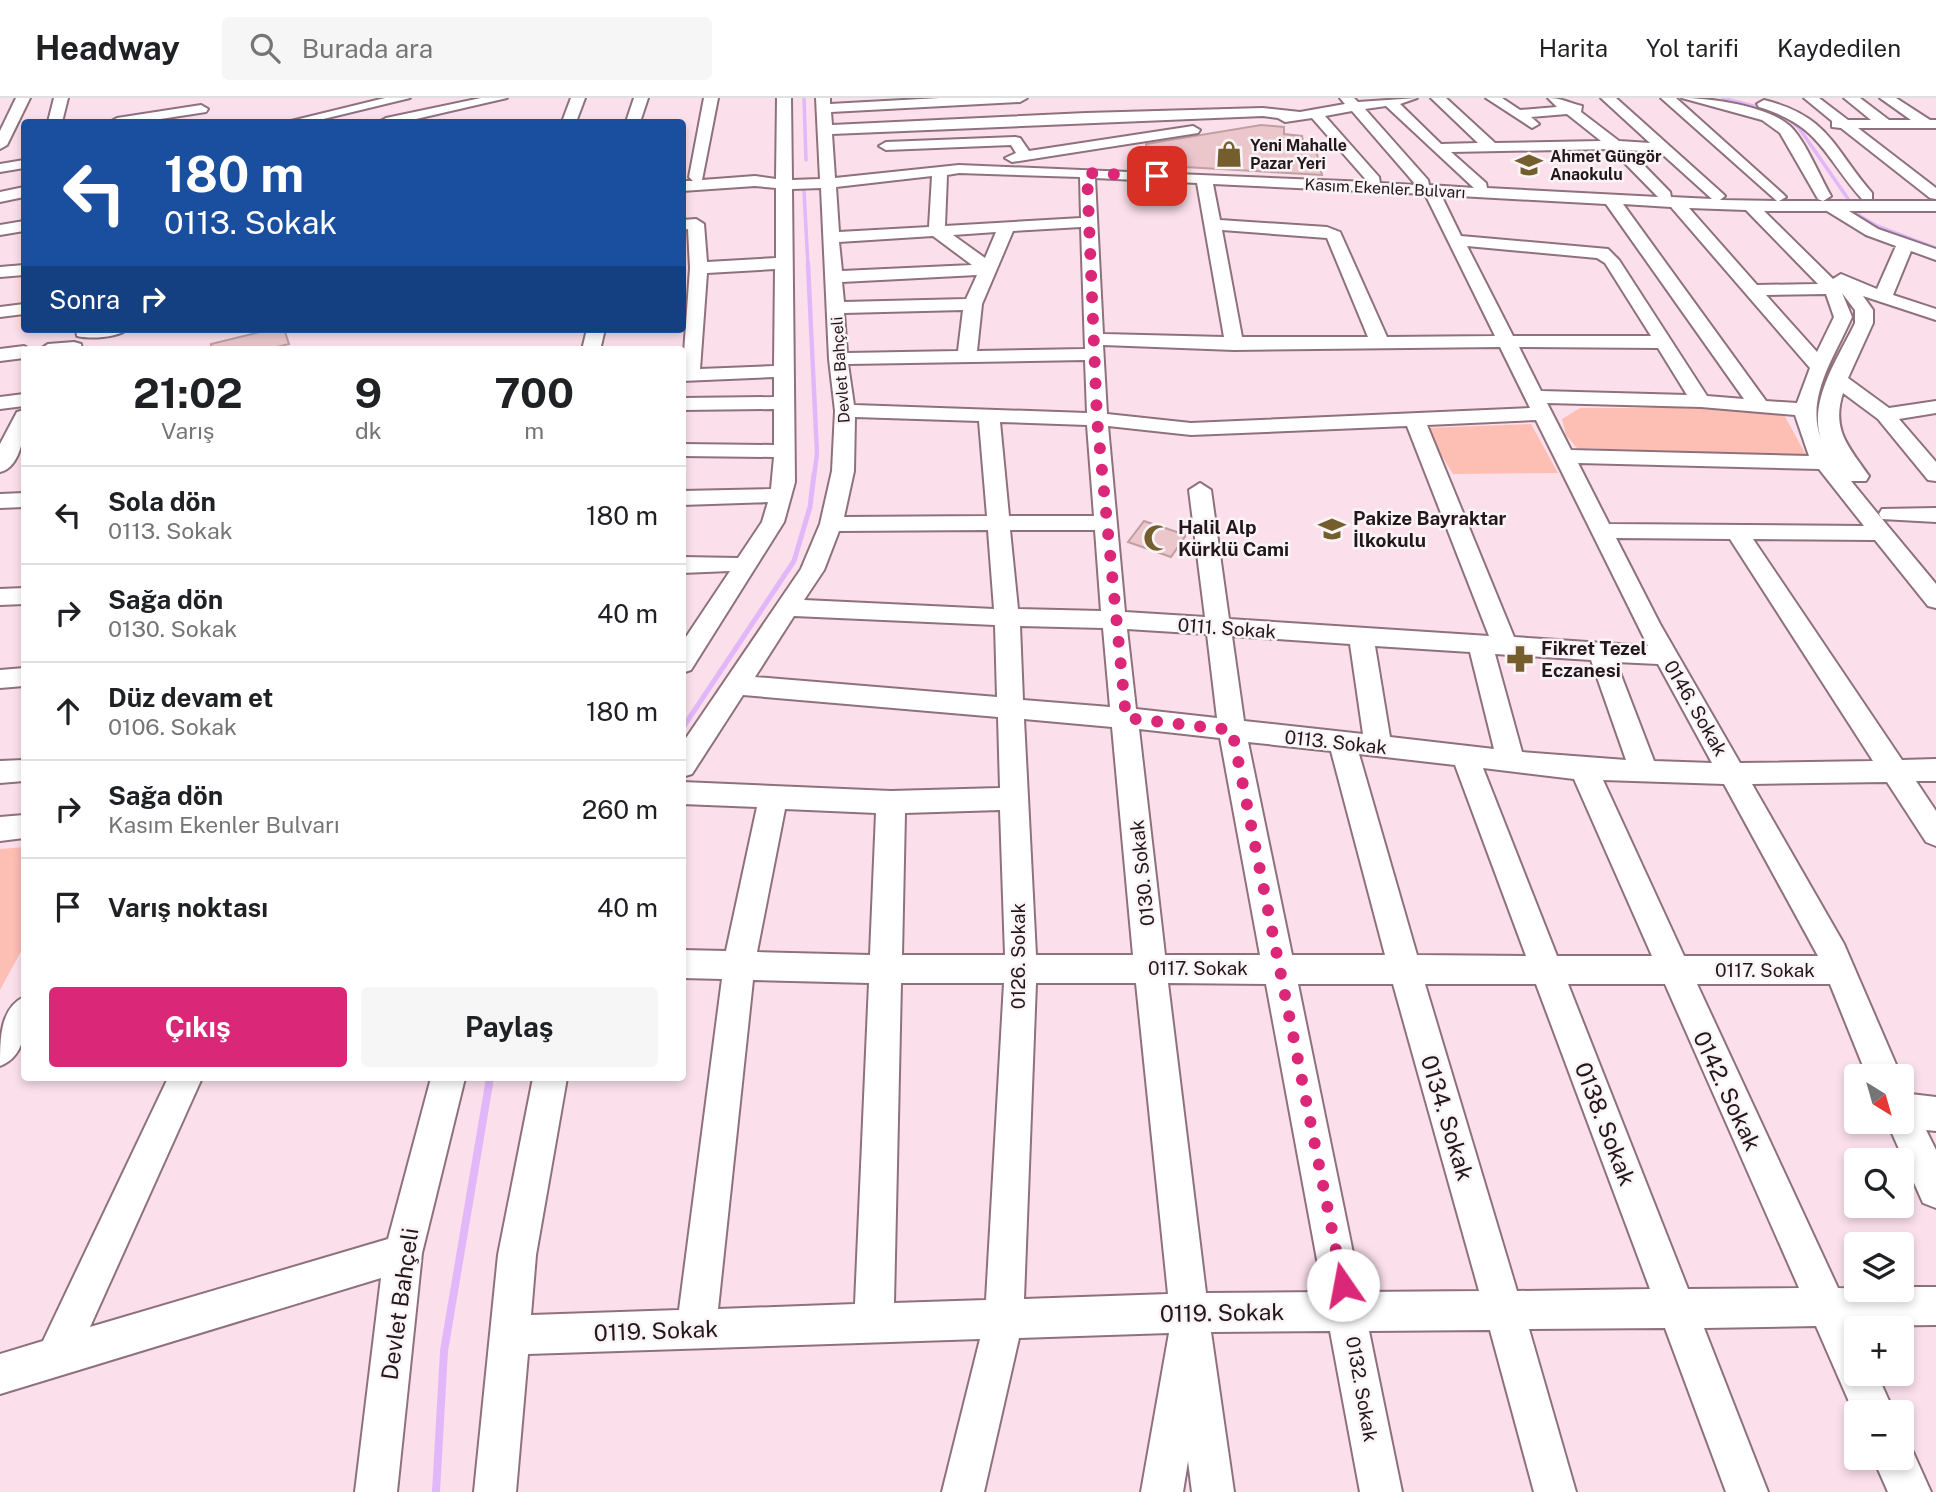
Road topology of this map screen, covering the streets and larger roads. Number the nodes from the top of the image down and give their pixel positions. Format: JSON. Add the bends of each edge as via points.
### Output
{"nodes":[{"id":1,"x":28,"y":98,"type":"edge"},
{"id":2,"x":61,"y":98,"type":"edge"},
{"id":3,"x":403,"y":98,"type":"edge"},
{"id":4,"x":500,"y":98,"type":"edge"},
{"id":5,"x":578,"y":98,"type":"edge"},
{"id":6,"x":641,"y":98,"type":"edge"},
{"id":7,"x":711,"y":98,"type":"edge"},
{"id":8,"x":784,"y":98,"type":"edge"},
{"id":9,"x":1020,"y":98,"type":"edge"},
{"id":10,"x":1079,"y":98,"type":"edge"},
{"id":11,"x":1290,"y":98,"type":"edge"},
{"id":12,"x":1438,"y":98,"type":"edge"},
{"id":13,"x":1493,"y":98,"type":"edge"},
{"id":14,"x":1555,"y":98,"type":"edge"},
{"id":15,"x":1668,"y":98,"type":"edge"},
{"id":16,"x":1689,"y":98,"type":"edge"},
{"id":17,"x":1736,"y":98,"type":"edge"},
{"id":18,"x":1768,"y":98,"type":"edge"},
{"id":19,"x":1811,"y":98,"type":"edge"},
{"id":20,"x":1851,"y":98,"type":"edge"},
{"id":21,"x":1887,"y":98,"type":"edge"},
{"id":22,"x":1399,"y":100,"type":"edge"},
{"id":23,"x":1613,"y":101,"type":"edge"},
{"id":24,"x":0,"y":102,"type":"edge"},
{"id":25,"x":824,"y":103,"type":"edge"},
{"id":26,"x":1351,"y":103,"type":"edge"},
{"id":27,"x":463,"y":104,"type":"junction"},
{"id":28,"x":1782,"y":109,"type":"junction"},
{"id":29,"x":202,"y":110,"type":"edge"},
{"id":30,"x":1571,"y":110,"type":"junction"},
{"id":31,"x":1517,"y":114,"type":"junction"},
{"id":32,"x":1310,"y":115,"type":"junction"},
{"id":33,"x":1086,"y":117,"type":"junction"},
{"id":34,"x":56,"y":119,"type":"edge"},
{"id":35,"x":138,"y":119,"type":"edge"},
{"id":36,"x":308,"y":119,"type":"edge"},
{"id":37,"x":399,"y":119,"type":"edge"},
{"id":38,"x":470,"y":119,"type":"edge"},
{"id":39,"x":570,"y":119,"type":"edge"},
{"id":40,"x":635,"y":119,"type":"edge"},
{"id":41,"x":1773,"y":122,"type":"junction"},
{"id":42,"x":1810,"y":124,"type":"junction"},
{"id":43,"x":1843,"y":124,"type":"junction"},
{"id":44,"x":1886,"y":124,"type":"junction"},
{"id":45,"x":1932,"y":124,"type":"edge"},
{"id":46,"x":1747,"y":127,"type":"dead end"},
{"id":47,"x":21,"y":138,"type":"edge"},
{"id":48,"x":0,"y":142,"type":"edge"},
{"id":49,"x":1095,"y":143,"type":"junction"},
{"id":50,"x":785,"y":145,"type":"junction"},
{"id":51,"x":1615,"y":145,"type":"junction"},
{"id":52,"x":1567,"y":146,"type":"junction"},
{"id":53,"x":868,"y":147,"type":"dead end"},
{"id":54,"x":1437,"y":148,"type":"junction"},
{"id":55,"x":1492,"y":148,"type":"junction"},
{"id":56,"x":702,"y":149,"type":"junction"},
{"id":57,"x":1666,"y":149,"type":"junction"},
{"id":58,"x":686,"y":150,"type":"edge"},
{"id":59,"x":831,"y":155,"type":"junction"},
{"id":60,"x":1025,"y":156,"type":"junction"},
{"id":61,"x":985,"y":163,"type":"junction"},
{"id":62,"x":21,"y":164,"type":"edge"},
{"id":63,"x":0,"y":168,"type":"edge"},
{"id":64,"x":940,"y":170,"type":"junction"},
{"id":65,"x":1087,"y":173,"type":"junction"},
{"id":66,"x":690,"y":178,"type":"edge"},
{"id":67,"x":740,"y":178,"type":"junction"},
{"id":68,"x":786,"y":178,"type":"junction"},
{"id":69,"x":1204,"y":178,"type":"junction"},
{"id":70,"x":1374,"y":180,"type":"junction"},
{"id":71,"x":686,"y":185,"type":"edge"},
{"id":72,"x":1482,"y":186,"type":"junction"},
{"id":73,"x":1427,"y":187,"type":"junction"},
{"id":74,"x":21,"y":193,"type":"edge"},
{"id":75,"x":1717,"y":196,"type":"junction"},
{"id":76,"x":0,"y":197,"type":"edge"},
{"id":77,"x":1670,"y":199,"type":"junction"},
{"id":78,"x":1863,"y":199,"type":"junction"},
{"id":79,"x":1936,"y":199,"type":"edge"},
{"id":80,"x":1611,"y":200,"type":"junction"},
{"id":81,"x":1831,"y":201,"type":"junction"},
{"id":82,"x":1776,"y":202,"type":"junction"},
{"id":83,"x":1750,"y":206,"type":"junction"},
{"id":84,"x":785,"y":208,"type":"junction"},
{"id":85,"x":1090,"y":222,"type":"junction"},
{"id":86,"x":686,"y":225,"type":"edge"},
{"id":87,"x":1215,"y":225,"type":"junction"},
{"id":88,"x":21,"y":226,"type":"edge"},
{"id":89,"x":1007,"y":226,"type":"junction"},
{"id":90,"x":0,"y":230,"type":"edge"},
{"id":91,"x":937,"y":230,"type":"junction"},
{"id":92,"x":21,"y":233,"type":"edge"},
{"id":93,"x":0,"y":236,"type":"edge"},
{"id":94,"x":833,"y":237,"type":"junction"},
{"id":95,"x":1456,"y":240,"type":"junction"},
{"id":96,"x":1905,"y":245,"type":"junction"},
{"id":97,"x":1936,"y":255,"type":"edge"},
{"id":98,"x":785,"y":263,"type":"junction"},
{"id":99,"x":693,"y":264,"type":"edge"},
{"id":100,"x":989,"y":269,"type":"junction"},
{"id":101,"x":21,"y":270,"type":"edge"},
{"id":102,"x":0,"y":272,"type":"edge"},
{"id":103,"x":834,"y":277,"type":"junction"},
{"id":104,"x":1840,"y":287,"type":"junction"},
{"id":105,"x":1752,"y":290,"type":"junction"},
{"id":106,"x":1883,"y":297,"type":"junction"},
{"id":107,"x":973,"y":304,"type":"junction"},
{"id":108,"x":835,"y":308,"type":"junction"},
{"id":109,"x":21,"y":309,"type":"edge"},
{"id":110,"x":0,"y":312,"type":"edge"},
{"id":111,"x":1936,"y":315,"type":"edge"},
{"id":112,"x":103,"y":333,"type":"edge"},
{"id":113,"x":1504,"y":339,"type":"junction"},
{"id":114,"x":78,"y":340,"type":"edge"},
{"id":115,"x":1663,"y":342,"type":"junction"},
{"id":116,"x":1380,"y":343,"type":"junction"},
{"id":117,"x":1234,"y":344,"type":"junction"},
{"id":118,"x":60,"y":346,"type":"edge"},
{"id":119,"x":1096,"y":347,"type":"junction"},
{"id":120,"x":21,"y":352,"type":"edge"},
{"id":121,"x":0,"y":355,"type":"edge"},
{"id":122,"x":967,"y":356,"type":"junction"},
{"id":123,"x":838,"y":359,"type":"junction"},
{"id":124,"x":1820,"y":367,"type":"junction"},
{"id":125,"x":785,"y":371,"type":"junction"},
{"id":126,"x":686,"y":375,"type":"edge"},
{"id":127,"x":1839,"y":381,"type":"junction"},
{"id":128,"x":21,"y":400,"type":"edge"},
{"id":129,"x":1702,"y":401,"type":"junction"},
{"id":130,"x":0,"y":403,"type":"edge"},
{"id":131,"x":785,"y":403,"type":"junction"},
{"id":132,"x":686,"y":404,"type":"edge"},
{"id":133,"x":1758,"y":404,"type":"junction"},
{"id":134,"x":1537,"y":405,"type":"junction"},
{"id":135,"x":1936,"y":407,"type":"edge"},
{"id":136,"x":1806,"y":410,"type":"junction"},
{"id":137,"x":845,"y":411,"type":"junction"},
{"id":138,"x":1885,"y":415,"type":"junction"},
{"id":139,"x":989,"y":416,"type":"junction"},
{"id":140,"x":1097,"y":419,"type":"junction"},
{"id":141,"x":1415,"y":420,"type":"junction"},
{"id":142,"x":21,"y":424,"type":"edge"},
{"id":143,"x":686,"y":450,"type":"edge"},
{"id":144,"x":785,"y":451,"type":"junction"},
{"id":145,"x":1563,"y":456,"type":"junction"},
{"id":146,"x":8,"y":457,"type":"edge"},
{"id":147,"x":1825,"y":463,"type":"junction"},
{"id":148,"x":1936,"y":475,"type":"edge"},
{"id":149,"x":1200,"y":489,"type":"dead end"},
{"id":150,"x":780,"y":495,"type":"junction"},
{"id":151,"x":686,"y":498,"type":"edge"},
{"id":152,"x":21,"y":500,"type":"edge"},
{"id":153,"x":0,"y":501,"type":"edge"},
{"id":154,"x":1936,"y":515,"type":"edge"},
{"id":155,"x":1000,"y":522,"type":"junction"},
{"id":156,"x":1107,"y":523,"type":"junction"},
{"id":157,"x":831,"y":524,"type":"junction"},
{"id":158,"x":1886,"y":524,"type":"junction"},
{"id":159,"x":1601,"y":531,"type":"junction"},
{"id":160,"x":1737,"y":533,"type":"junction"},
{"id":161,"x":686,"y":565,"type":"edge"},
{"id":162,"x":747,"y":566,"type":"junction"},
{"id":163,"x":1936,"y":570,"type":"edge"},
{"id":164,"x":21,"y":596,"type":"edge"},
{"id":165,"x":0,"y":597,"type":"edge"},
{"id":166,"x":1936,"y":600,"type":"edge"},
{"id":167,"x":788,"y":607,"type":"junction"},
{"id":168,"x":1007,"y":619,"type":"junction"},
{"id":169,"x":1115,"y":620,"type":"junction"},
{"id":170,"x":1218,"y":627,"type":"junction"},
{"id":171,"x":1361,"y":636,"type":"junction"},
{"id":172,"x":691,"y":637,"type":"edge"},
{"id":173,"x":1492,"y":645,"type":"junction"},
{"id":174,"x":1600,"y":651,"type":"junction"},
{"id":175,"x":1666,"y":656,"type":"junction"},
{"id":176,"x":21,"y":677,"type":"edge"},
{"id":177,"x":0,"y":678,"type":"edge"},
{"id":178,"x":737,"y":685,"type":"junction"},
{"id":179,"x":1012,"y":708,"type":"junction"},
{"id":180,"x":1126,"y":718,"type":"junction"},
{"id":181,"x":1232,"y":730,"type":"junction"},
{"id":182,"x":1342,"y":743,"type":"junction"},
{"id":183,"x":1378,"y":747,"type":"junction"},
{"id":184,"x":1465,"y":756,"type":"junction"},
{"id":185,"x":686,"y":761,"type":"edge"},
{"id":186,"x":1511,"y":761,"type":"junction"},
{"id":187,"x":1584,"y":769,"type":"junction"},
{"id":188,"x":1936,"y":770,"type":"edge"},
{"id":189,"x":21,"y":771,"type":"edge"},
{"id":190,"x":1644,"y":771,"type":"junction"},
{"id":191,"x":1893,"y":771,"type":"junction"},
{"id":192,"x":0,"y":772,"type":"edge"},
{"id":193,"x":1734,"y":774,"type":"junction"},
{"id":194,"x":686,"y":793,"type":"edge"},
{"id":195,"x":773,"y":797,"type":"junction"},
{"id":196,"x":1015,"y":799,"type":"junction"},
{"id":197,"x":891,"y":802,"type":"junction"},
{"id":198,"x":21,"y":827,"type":"edge"},
{"id":199,"x":0,"y":829,"type":"edge"},
{"id":200,"x":1936,"y":834,"type":"edge"},
{"id":201,"x":686,"y":964,"type":"edge"},
{"id":202,"x":739,"y":966,"type":"junction"},
{"id":203,"x":1152,"y":968,"type":"junction"},
{"id":204,"x":1277,"y":968,"type":"junction"},
{"id":205,"x":885,"y":969,"type":"junction"},
{"id":206,"x":1021,"y":969,"type":"junction"},
{"id":207,"x":1402,"y":969,"type":"junction"},
{"id":208,"x":1546,"y":969,"type":"junction"},
{"id":209,"x":1672,"y":969,"type":"junction"},
{"id":210,"x":1839,"y":970,"type":"junction"},
{"id":211,"x":21,"y":1004,"type":"edge"},
{"id":212,"x":0,"y":1006,"type":"edge"},
{"id":213,"x":21,"y":1017,"type":"edge"},
{"id":214,"x":0,"y":1053,"type":"edge"},
{"id":215,"x":21,"y":1053,"type":"edge"},
{"id":216,"x":1879,"y":1064,"type":"edge"},
{"id":217,"x":184,"y":1081,"type":"edge"},
{"id":218,"x":447,"y":1081,"type":"edge"},
{"id":219,"x":549,"y":1081,"type":"edge"},
{"id":220,"x":1914,"y":1111,"type":"edge"},
{"id":221,"x":1936,"y":1114,"type":"edge"},
{"id":222,"x":1910,"y":1134,"type":"edge"},
{"id":223,"x":1936,"y":1190,"type":"edge"},
{"id":224,"x":403,"y":1253,"type":"junction"},
{"id":225,"x":1936,"y":1306,"type":"edge"},
{"id":226,"x":1827,"y":1308,"type":"junction"},
{"id":227,"x":1674,"y":1309,"type":"junction"},
{"id":228,"x":1505,"y":1311,"type":"junction"},
{"id":229,"x":1348,"y":1312,"type":"junction"},
{"id":230,"x":1191,"y":1313,"type":"junction"},
{"id":231,"x":1004,"y":1319,"type":"junction"},
{"id":232,"x":874,"y":1323,"type":"junction"},
{"id":233,"x":696,"y":1329,"type":"junction"},
{"id":234,"x":509,"y":1335,"type":"junction"},
{"id":235,"x":55,"y":1357,"type":"junction"},
{"id":236,"x":0,"y":1374,"type":"edge"},
{"id":237,"x":1869,"y":1400,"type":"edge"},
{"id":238,"x":1899,"y":1470,"type":"edge"},
{"id":239,"x":376,"y":1492,"type":"edge"},
{"id":240,"x":495,"y":1492,"type":"edge"},
{"id":241,"x":963,"y":1492,"type":"edge"},
{"id":242,"x":1162,"y":1492,"type":"edge"},
{"id":243,"x":1213,"y":1492,"type":"edge"},
{"id":244,"x":1381,"y":1492,"type":"edge"},
{"id":245,"x":1555,"y":1492,"type":"edge"},
{"id":246,"x":1747,"y":1492,"type":"edge"},
{"id":247,"x":1909,"y":1492,"type":"edge"}],
"edges":[{"from":1,"to":24,"type":"street"},
{"from":1,"to":48,"type":"street"},
{"from":2,"to":34,"type":"street"},
{"from":3,"to":36,"type":"street"},
{"from":4,"to":27,"type":"street"},
{"from":5,"to":39,"type":"street"},
{"from":6,"to":40,"type":"street"},
{"from":7,"to":56,"type":"street"},
{"from":8,"to":50,"type":"street"},
{"from":9,"to":25,"type":"street"},
{"from":10,"to":33,"type":"street"},
{"from":11,"to":32,"type":"street"},
{"from":12,"to":55,"type":"street"},
{"from":13,"to":31,"type":"street"},
{"from":14,"to":30,"type":"street"},
{"from":15,"to":82,"type":"street","via":[[1714,133]]},
{"from":16,"to":41,"type":"street"},
{"from":17,"to":28,"type":"street"},
{"from":18,"to":28,"type":"street"},
{"from":19,"to":43,"type":"street"},
{"from":20,"to":44,"type":"street"},
{"from":21,"to":45,"type":"street"},
{"from":22,"to":26,"type":"street"},
{"from":22,"to":54,"type":"street"},
{"from":23,"to":30,"type":"street"},
{"from":23,"to":57,"type":"street"},
{"from":25,"to":59,"type":"street","name":"Devlet Bahçeli"},
{"from":26,"to":32,"type":"street"},
{"from":26,"to":73,"type":"street","name":"0146. Sokak"},
{"from":27,"to":37,"type":"street"},
{"from":27,"to":38,"type":"street"},
{"from":28,"to":42,"type":"street"},
{"from":29,"to":35,"type":"street"},
{"from":30,"to":31,"type":"street"},
{"from":30,"to":51,"type":"street"},
{"from":31,"to":52,"type":"street"},
{"from":32,"to":33,"type":"street"},
{"from":32,"to":49,"type":"street"},
{"from":32,"to":70,"type":"street"},
{"from":33,"to":49,"type":"street"},
{"from":33,"to":59,"type":"street"},
{"from":41,"to":46,"type":"street"},
{"from":41,"to":81,"type":"street","via":[[1786,130]]},
{"from":42,"to":43,"type":"street"},
{"from":42,"to":78,"type":"street","via":[[1823,133]]},
{"from":43,"to":44,"type":"street"},
{"from":43,"to":79,"type":"street"},
{"from":44,"to":45,"type":"street"},
{"from":47,"to":48,"type":"street"},
{"from":49,"to":60,"type":"street"},
{"from":50,"to":67,"type":"street","via":[[768,164]]},
{"from":50,"to":68,"type":"street"},
{"from":51,"to":52,"type":"street"},
{"from":51,"to":57,"type":"street"},
{"from":51,"to":77,"type":"street"},
{"from":52,"to":55,"type":"street"},
{"from":53,"to":60,"type":"street","via":[[1015,141]]},
{"from":54,"to":55,"type":"street"},
{"from":54,"to":72,"type":"street"},
{"from":56,"to":58,"type":"street"},
{"from":56,"to":66,"type":"street"},
{"from":57,"to":75,"type":"street"},
{"from":59,"to":61,"type":"street","name":"Kasım Ekenler Bulvarı"},
{"from":59,"to":64,"type":"street","name":"Kasım Ekenler Bulvarı"},
{"from":59,"to":68,"type":"street","name":"Kasım Ekenler Bulvarı"},
{"from":59,"to":94,"type":"street","name":"Devlet Bahçeli"},
{"from":60,"to":61,"type":"street"},
{"from":61,"to":70,"type":"street","name":"Kasım Ekenler Bulvarı"},
{"from":62,"to":63,"type":"street"},
{"from":64,"to":65,"type":"street","name":"Kasım Ekenler Bulvarı"},
{"from":64,"to":91,"type":"street"},
{"from":65,"to":69,"type":"street","name":"Kasım Ekenler Bulvarı"},
{"from":65,"to":85,"type":"street","name":"0130. Sokak"},
{"from":66,"to":67,"type":"street","name":"Kasım Ekenler Bulvarı"},
{"from":67,"to":68,"type":"street","name":"Kasım Ekenler Bulvarı"},
{"from":67,"to":71,"type":"street","name":"Kasım Ekenler Bulvarı"},
{"from":67,"to":84,"type":"street","via":[[769,191]]},
{"from":68,"to":84,"type":"street"},
{"from":69,"to":73,"type":"street","name":"Kasım Ekenler Bulvarı"},
{"from":69,"to":87,"type":"street"},
{"from":70,"to":73,"type":"street","name":"Kasım Ekenler Bulvarı"},
{"from":72,"to":73,"type":"street","name":"Kasım Ekenler Bulvarı"},
{"from":72,"to":77,"type":"street","name":"Kasım Ekenler Bulvarı"},
{"from":73,"to":80,"type":"street","name":"Kasım Ekenler Bulvarı"},
{"from":73,"to":95,"type":"street","name":"0146. Sokak"},
{"from":74,"to":76,"type":"street"},
{"from":75,"to":77,"type":"street","name":"Kasım Ekenler Bulvarı"},
{"from":75,"to":82,"type":"street","name":"Kasım Ekenler Bulvarı"},
{"from":77,"to":80,"type":"street","name":"Kasım Ekenler Bulvarı"},
{"from":77,"to":83,"type":"street","name":"Kasım Ekenler Bulvarı"},
{"from":77,"to":105,"type":"street"},
{"from":78,"to":79,"type":"street"},
{"from":78,"to":81,"type":"street","name":"Kasım Ekenler Bulvarı"},
{"from":80,"to":133,"type":"street"},
{"from":81,"to":82,"type":"street","name":"Kasım Ekenler Bulvarı"},
{"from":81,"to":96,"type":"street","via":[[1872,232]]},
{"from":82,"to":83,"type":"street","name":"Kasım Ekenler Bulvarı"},
{"from":82,"to":104,"type":"street"},
{"from":83,"to":104,"type":"street"},
{"from":84,"to":98,"type":"street"},
{"from":85,"to":89,"type":"street"},
{"from":85,"to":119,"type":"street","name":"0130. Sokak"},
{"from":86,"to":99,"type":"street","via":[[696,224]]},
{"from":87,"to":116,"type":"street","via":[[1334,235]]},
{"from":87,"to":117,"type":"street"},
{"from":88,"to":90,"type":"street"},
{"from":89,"to":91,"type":"street"},
{"from":89,"to":100,"type":"street"},
{"from":91,"to":94,"type":"street"},
{"from":91,"to":100,"type":"street"},
{"from":92,"to":93,"type":"street"},
{"from":94,"to":103,"type":"street","name":"Devlet Bahçeli"},
{"from":95,"to":113,"type":"street","name":"0146. Sokak"},
{"from":95,"to":115,"type":"street","via":[[1602,253]]},
{"from":96,"to":97,"type":"street"},
{"from":96,"to":106,"type":"street"},
{"from":98,"to":99,"type":"street"},
{"from":98,"to":125,"type":"street"},
{"from":99,"to":126,"type":"street"},
{"from":100,"to":103,"type":"street"},
{"from":100,"to":107,"type":"street"},
{"from":101,"to":102,"type":"street"},
{"from":103,"to":108,"type":"street","name":"Devlet Bahçeli"},
{"from":104,"to":105,"type":"street"},
{"from":104,"to":106,"type":"street"},
{"from":104,"to":124,"type":"street","via":[[1843,317]]},
{"from":104,"to":127,"type":"street","via":[[1864,310],[1864,323]]},
{"from":105,"to":124,"type":"street"},
{"from":106,"to":111,"type":"street"},
{"from":107,"to":108,"type":"street"},
{"from":107,"to":122,"type":"street"},
{"from":108,"to":123,"type":"street","name":"Devlet Bahçeli"},
{"from":109,"to":110,"type":"street"},
{"from":112,"to":114,"type":"street"},
{"from":113,"to":115,"type":"street"},
{"from":113,"to":116,"type":"street"},
{"from":113,"to":134,"type":"street","name":"0146. Sokak"},
{"from":114,"to":118,"type":"street"},
{"from":115,"to":129,"type":"street"},
{"from":116,"to":117,"type":"street"},
{"from":117,"to":119,"type":"street"},
{"from":119,"to":122,"type":"street"},
{"from":119,"to":140,"type":"street","name":"0130. Sokak"},
{"from":120,"to":121,"type":"street"},
{"from":122,"to":123,"type":"street"},
{"from":123,"to":137,"type":"street","name":"Devlet Bahçeli"},
{"from":124,"to":136,"type":"street"},
{"from":125,"to":126,"type":"street"},
{"from":125,"to":131,"type":"street"},
{"from":127,"to":138,"type":"street"},
{"from":127,"to":158,"type":"street","via":[[1828,425],[1839,454]]},
{"from":128,"to":130,"type":"street"},
{"from":129,"to":133,"type":"street"},
{"from":129,"to":134,"type":"street"},
{"from":131,"to":132,"type":"street"},
{"from":131,"to":144,"type":"street"},
{"from":133,"to":136,"type":"street"},
{"from":134,"to":141,"type":"street"},
{"from":134,"to":145,"type":"street","name":"0146. Sokak"},
{"from":135,"to":138,"type":"street"},
{"from":136,"to":147,"type":"street","via":[[1804,420]]},
{"from":137,"to":139,"type":"street"},
{"from":137,"to":157,"type":"street","name":"Devlet Bahçeli","via":[[843,471]]},
{"from":138,"to":148,"type":"street"},
{"from":139,"to":140,"type":"street"},
{"from":139,"to":155,"type":"street","name":"0126. Sokak"},
{"from":140,"to":141,"type":"street","via":[[1191,429]]},
{"from":140,"to":156,"type":"street","name":"0130. Sokak"},
{"from":141,"to":173,"type":"street"},
{"from":142,"to":146,"type":"street"},
{"from":143,"to":144,"type":"street"},
{"from":144,"to":150,"type":"street"},
{"from":145,"to":147,"type":"street"},
{"from":145,"to":159,"type":"street","name":"0146. Sokak"},
{"from":147,"to":158,"type":"street"},
{"from":149,"to":170,"type":"street","name":"0132. Sokak"},
{"from":150,"to":151,"type":"street"},
{"from":150,"to":162,"type":"street","via":[[773,522]]},
{"from":152,"to":153,"type":"street"},
{"from":154,"to":158,"type":"street"},
{"from":155,"to":156,"type":"street"},
{"from":155,"to":157,"type":"street"},
{"from":155,"to":168,"type":"street","name":"0126. Sokak"},
{"from":156,"to":169,"type":"street","name":"0130. Sokak"},
{"from":157,"to":167,"type":"street","name":"Devlet Bahçeli","via":[[813,570]]},
{"from":158,"to":160,"type":"street"},
{"from":158,"to":163,"type":"street"},
{"from":158,"to":166,"type":"street"},
{"from":159,"to":160,"type":"street"},
{"from":159,"to":175,"type":"street","name":"0146. Sokak"},
{"from":160,"to":191,"type":"street"},
{"from":161,"to":162,"type":"street"},
{"from":162,"to":172,"type":"street"},
{"from":164,"to":165,"type":"street"},
{"from":167,"to":168,"type":"street","name":"0111. Sokak"},
{"from":167,"to":178,"type":"street","name":"Devlet Bahçeli"},
{"from":168,"to":169,"type":"street","name":"0111. Sokak"},
{"from":168,"to":179,"type":"street","name":"0126. Sokak"},
{"from":169,"to":170,"type":"street","name":"0111. Sokak"},
{"from":169,"to":180,"type":"street","name":"0130. Sokak"},
{"from":170,"to":171,"type":"street","name":"0111. Sokak"},
{"from":170,"to":181,"type":"street","name":"0132. Sokak"},
{"from":171,"to":173,"type":"street","name":"0111. Sokak"},
{"from":171,"to":183,"type":"street"},
{"from":173,"to":174,"type":"street","name":"0111. Sokak"},
{"from":173,"to":186,"type":"street"},
{"from":174,"to":175,"type":"street","name":"0111. Sokak"},
{"from":174,"to":190,"type":"street"},
{"from":175,"to":193,"type":"street","name":"0146. Sokak"},
{"from":176,"to":177,"type":"street"},
{"from":178,"to":179,"type":"street","name":"0113. Sokak"},
{"from":178,"to":185,"type":"street","name":"Devlet Bahçeli"},
{"from":179,"to":180,"type":"street","name":"0113. Sokak"},
{"from":179,"to":196,"type":"street","name":"0126. Sokak"},
{"from":180,"to":181,"type":"street","name":"0113. Sokak"},
{"from":180,"to":203,"type":"street","name":"0130. Sokak"},
{"from":181,"to":182,"type":"street","name":"0113. Sokak"},
{"from":181,"to":204,"type":"street","name":"0132. Sokak"},
{"from":182,"to":183,"type":"street","name":"0113. Sokak"},
{"from":182,"to":207,"type":"street","name":"0134. Sokak"},
{"from":183,"to":184,"type":"street","name":"0113. Sokak"},
{"from":184,"to":186,"type":"street","name":"0113. Sokak"},
{"from":184,"to":208,"type":"street","name":"0138. Sokak"},
{"from":186,"to":187,"type":"street","name":"0113. Sokak"},
{"from":187,"to":190,"type":"street","name":"0113. Sokak"},
{"from":187,"to":209,"type":"street","name":"0142. Sokak"},
{"from":188,"to":191,"type":"street","name":"0113. Sokak"},
{"from":189,"to":192,"type":"street"},
{"from":190,"to":193,"type":"street","name":"0113. Sokak"},
{"from":191,"to":193,"type":"street","name":"0113. Sokak"},
{"from":191,"to":200,"type":"street"},
{"from":193,"to":210,"type":"street","name":"0146. Sokak"},
{"from":194,"to":195,"type":"street"},
{"from":195,"to":197,"type":"street"},
{"from":195,"to":202,"type":"street"},
{"from":196,"to":197,"type":"street"},
{"from":196,"to":206,"type":"street","name":"0126. Sokak"},
{"from":197,"to":205,"type":"street"},
{"from":198,"to":199,"type":"street"},
{"from":201,"to":202,"type":"street","name":"0117. Sokak"},
{"from":202,"to":205,"type":"street","name":"0117. Sokak"},
{"from":202,"to":233,"type":"street"},
{"from":203,"to":204,"type":"street","name":"0117. Sokak"},
{"from":203,"to":206,"type":"street","name":"0117. Sokak"},
{"from":203,"to":230,"type":"street","name":"0130. Sokak","via":[[1174,1197]]},
{"from":204,"to":207,"type":"street","name":"0117. Sokak"},
{"from":204,"to":229,"type":"street","name":"0132. Sokak"},
{"from":205,"to":206,"type":"street","name":"0117. Sokak"},
{"from":205,"to":232,"type":"street"},
{"from":206,"to":231,"type":"street","name":"0126. Sokak"},
{"from":207,"to":208,"type":"street","name":"0117. Sokak"},
{"from":207,"to":228,"type":"street","name":"0134. Sokak"},
{"from":208,"to":209,"type":"street","name":"0117. Sokak"},
{"from":208,"to":227,"type":"street","name":"0138. Sokak"},
{"from":209,"to":210,"type":"street","name":"0117. Sokak"},
{"from":209,"to":226,"type":"street","name":"0142. Sokak"},
{"from":210,"to":216,"type":"street","name":"0146. Sokak"},
{"from":211,"to":212,"type":"street"},
{"from":213,"to":214,"type":"street"},
{"from":214,"to":215,"type":"street"},
{"from":217,"to":235,"type":"street"},
{"from":218,"to":224,"type":"street","name":"Devlet Bahçeli"},
{"from":219,"to":234,"type":"street","via":[[517,1255]]},
{"from":220,"to":221,"type":"street"},
{"from":222,"to":223,"type":"street"},
{"from":224,"to":235,"type":"street"},
{"from":224,"to":239,"type":"street","name":"Devlet Bahçeli"},
{"from":225,"to":226,"type":"street","name":"0119. Sokak"},
{"from":226,"to":227,"type":"street","name":"0119. Sokak"},
{"from":226,"to":237,"type":"street","name":"0142. Sokak"},
{"from":227,"to":228,"type":"street","name":"0119. Sokak"},
{"from":227,"to":246,"type":"street","name":"0138. Sokak"},
{"from":228,"to":229,"type":"street","name":"0119. Sokak"},
{"from":228,"to":245,"type":"street","name":"0134. Sokak"},
{"from":229,"to":230,"type":"street","name":"0119. Sokak"},
{"from":229,"to":244,"type":"street","name":"0132. Sokak"},
{"from":230,"to":231,"type":"street","name":"0119. Sokak"},
{"from":230,"to":242,"type":"street"},
{"from":230,"to":243,"type":"street","name":"0130. Sokak"},
{"from":231,"to":232,"type":"street","name":"0119. Sokak"},
{"from":231,"to":241,"type":"street","name":"0126. Sokak"},
{"from":232,"to":233,"type":"street","name":"0119. Sokak"},
{"from":233,"to":234,"type":"street","name":"0119. Sokak"},
{"from":234,"to":240,"type":"street"},
{"from":235,"to":236,"type":"street"},
{"from":238,"to":247,"type":"street"}]}
